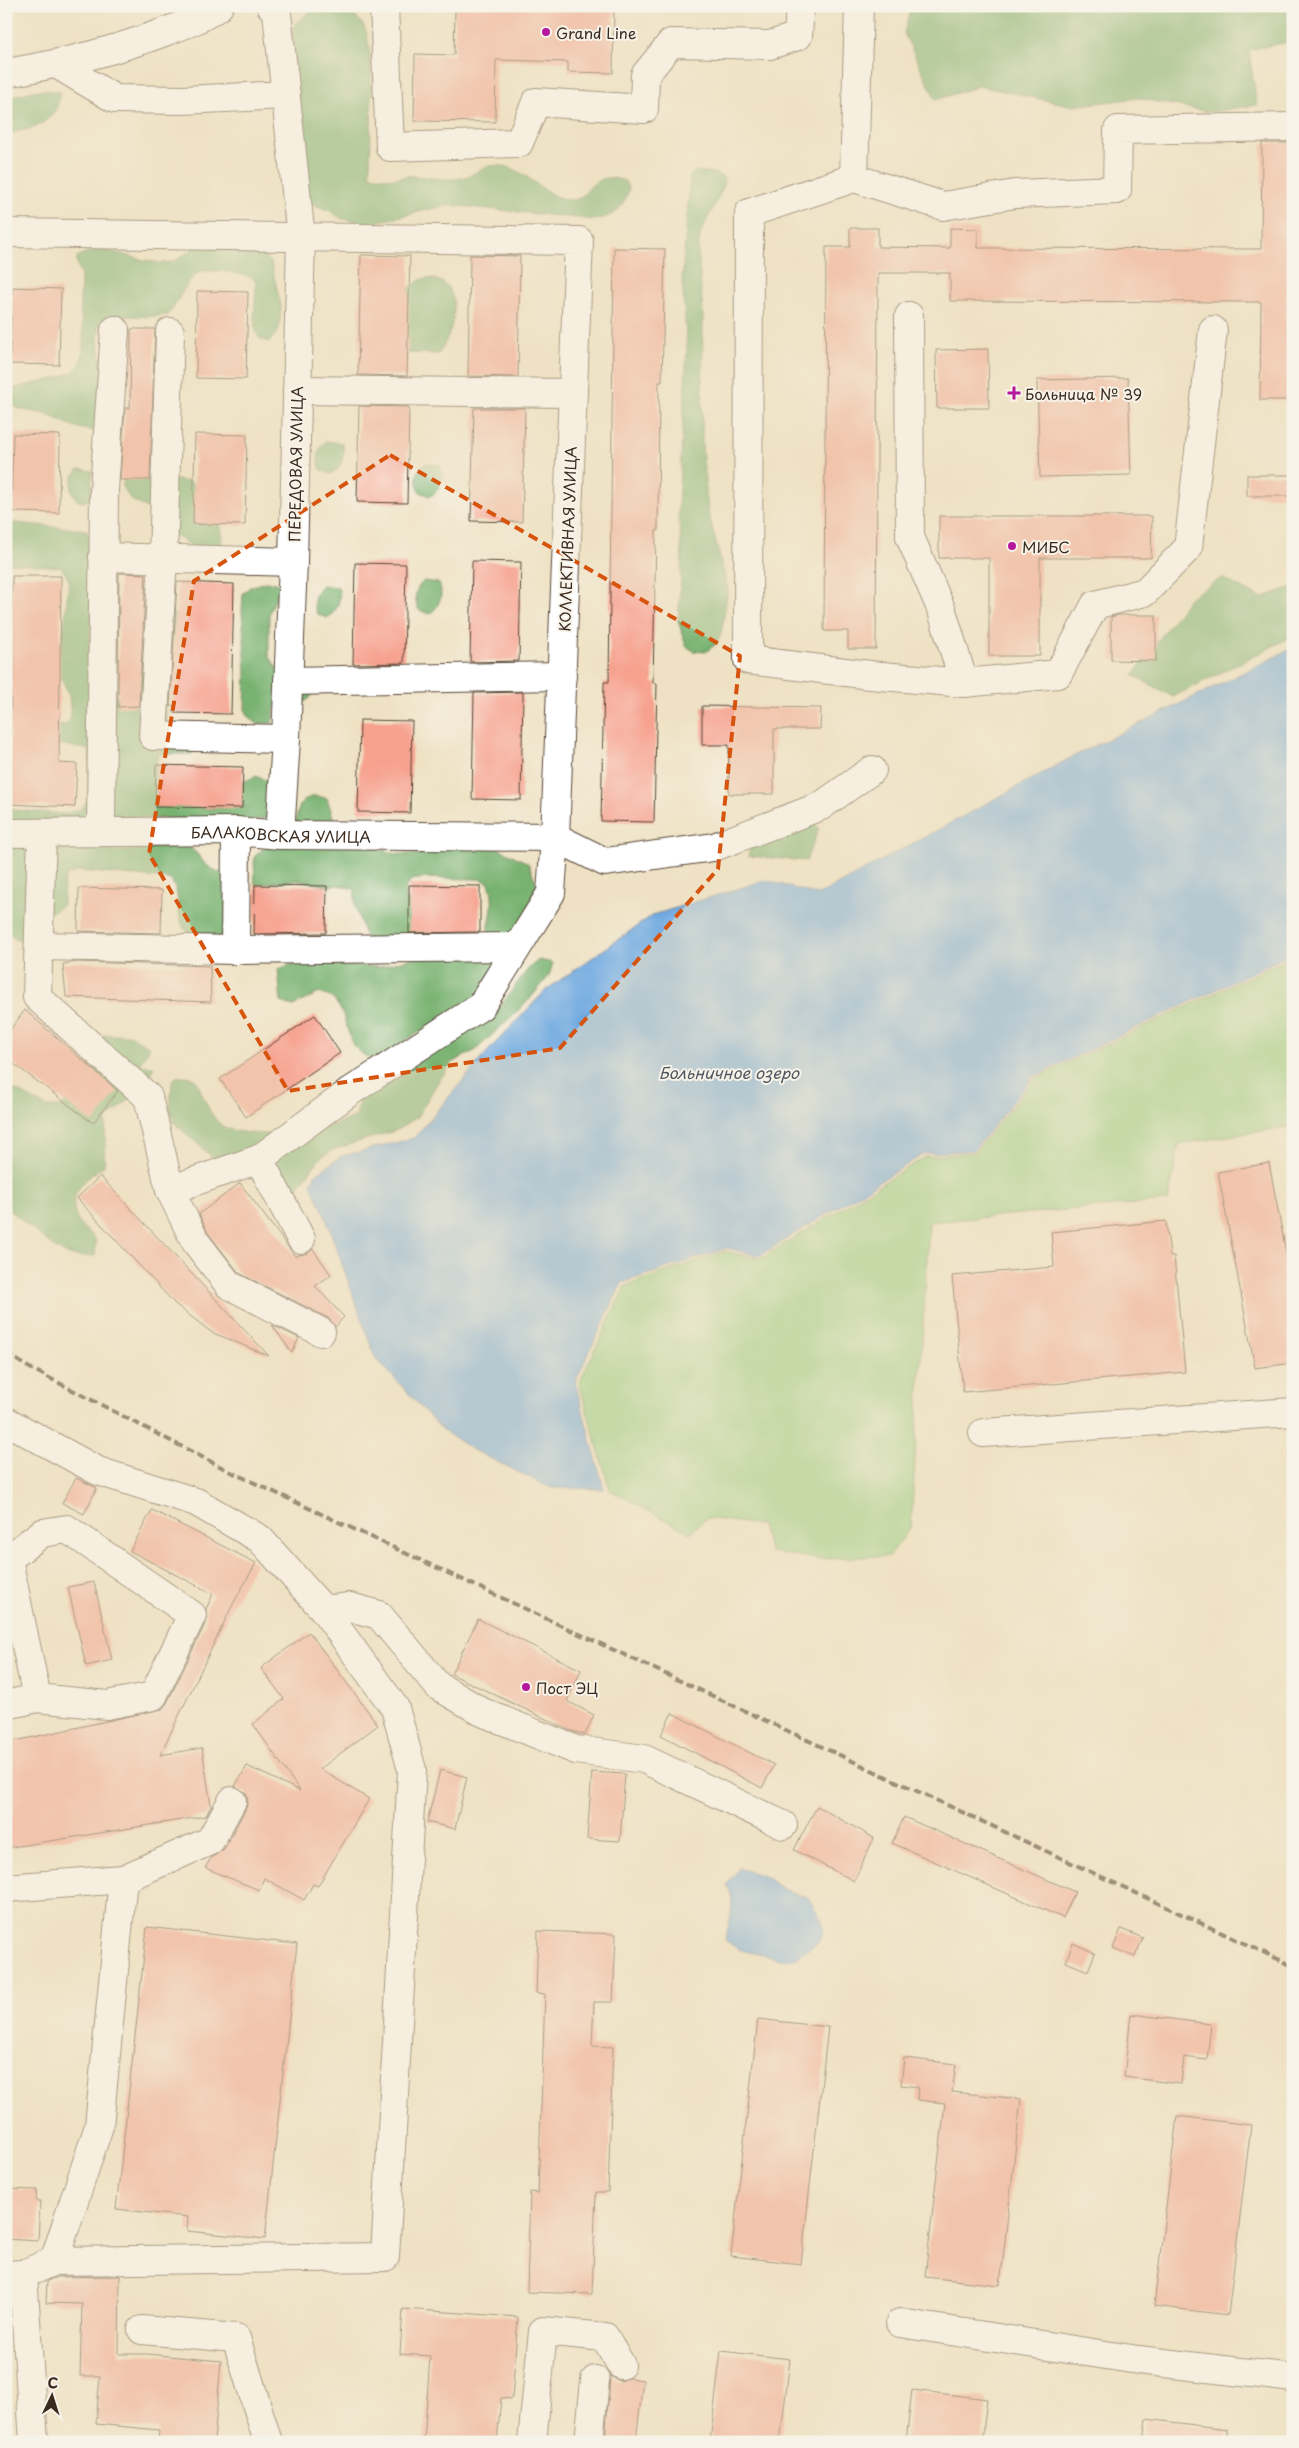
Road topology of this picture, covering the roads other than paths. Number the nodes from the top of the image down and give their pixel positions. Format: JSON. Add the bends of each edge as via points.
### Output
{"nodes":[{"id":1,"x":219,"y":6,"type":"edge"},
{"id":2,"x":271,"y":6,"type":"edge"},
{"id":3,"x":384,"y":6,"type":"edge"},
{"id":4,"x":800,"y":6,"type":"edge"},
{"id":5,"x":859,"y":6,"type":"edge"},
{"id":6,"x":58,"y":65,"type":"junction"},
{"id":7,"x":6,"y":73,"type":"edge"},
{"id":8,"x":286,"y":95,"type":"junction"},
{"id":9,"x":1293,"y":127,"type":"edge"},
{"id":10,"x":854,"y":178,"type":"junction"},
{"id":11,"x":6,"y":233,"type":"edge"},
{"id":12,"x":301,"y":238,"type":"junction"},
{"id":13,"x":909,"y":316,"type":"dead end"},
{"id":14,"x":114,"y":330,"type":"dead end"},
{"id":15,"x":1213,"y":330,"type":"dead end"},
{"id":16,"x":170,"y":332,"type":"dead end"},
{"id":17,"x":297,"y":390,"type":"junction"},
{"id":18,"x":573,"y":393,"type":"junction"},
{"id":19,"x":103,"y":557,"type":"junction"},
{"id":20,"x":163,"y":558,"type":"junction"},
{"id":21,"x":293,"y":562,"type":"junction"},
{"id":22,"x":562,"y":676,"type":"junction"},
{"id":23,"x":288,"y":681,"type":"junction"},
{"id":24,"x":964,"y":683,"type":"junction"},
{"id":25,"x":286,"y":739,"type":"junction"},
{"id":26,"x":872,"y":770,"type":"dead end"},
{"id":27,"x":101,"y":831,"type":"junction"},
{"id":28,"x":236,"y":831,"type":"junction"},
{"id":29,"x":42,"y":833,"type":"junction"},
{"id":30,"x":6,"y":834,"type":"edge"},
{"id":31,"x":280,"y":835,"type":"junction"},
{"id":32,"x":555,"y":838,"type":"junction"},
{"id":33,"x":39,"y":946,"type":"junction"},
{"id":34,"x":517,"y":947,"type":"junction"},
{"id":35,"x":235,"y":950,"type":"junction"},
{"id":36,"x":259,"y":1159,"type":"junction"},
{"id":37,"x":170,"y":1190,"type":"junction"},
{"id":38,"x":300,"y":1239,"type":"dead end"},
{"id":39,"x":320,"y":1332,"type":"dead end"},
{"id":40,"x":1293,"y":1412,"type":"edge"},
{"id":41,"x":6,"y":1420,"type":"edge"},
{"id":42,"x":983,"y":1433,"type":"dead end"},
{"id":43,"x":324,"y":1610,"type":"junction"},
{"id":44,"x":37,"y":1698,"type":"junction"},
{"id":45,"x":6,"y":1705,"type":"edge"},
{"id":46,"x":232,"y":1801,"type":"dead end"},
{"id":47,"x":783,"y":1825,"type":"dead end"},
{"id":48,"x":123,"y":1880,"type":"junction"},
{"id":49,"x":6,"y":1888,"type":"edge"},
{"id":50,"x":54,"y":2261,"type":"junction"},
{"id":51,"x":15,"y":2275,"type":"edge"},
{"id":52,"x":900,"y":2323,"type":"dead end"},
{"id":53,"x":142,"y":2330,"type":"dead end"},
{"id":54,"x":621,"y":2365,"type":"dead end"},
{"id":55,"x":1293,"y":2378,"type":"edge"},
{"id":56,"x":595,"y":2380,"type":"dead end"},
{"id":57,"x":34,"y":2442,"type":"edge"},
{"id":58,"x":268,"y":2442,"type":"edge"},
{"id":59,"x":532,"y":2442,"type":"edge"},
{"id":60,"x":590,"y":2442,"type":"edge"}],
"edges":[{"from":1,"to":6,"type":"street","via":[[205,17],[142,41]]},
{"from":2,"to":8,"type":"street","name":"ПЕРЕДОВАЯ УЛИЦА","via":[[276,13]]},
{"from":3,"to":4,"type":"street","via":[[390,147],[519,143],[536,102],[644,109],[645,75],[671,43],[770,45],[798,36]]},
{"from":5,"to":10,"type":"street"},
{"from":6,"to":7,"type":"street"},
{"from":6,"to":8,"type":"street","via":[[116,99],[183,100]]},
{"from":8,"to":12,"type":"street","name":"ПЕРЕДОВАЯ УЛИЦА"},
{"from":9,"to":10,"type":"street","via":[[1118,130],[1117,190],[1015,194],[943,206]]},
{"from":10,"to":24,"type":"street","via":[[749,213],[748,660]]},
{"from":11,"to":12,"type":"street"},
{"from":12,"to":17,"type":"street","name":"ПЕРЕДОВАЯ УЛИЦА"},
{"from":12,"to":18,"type":"street","name":"КОЛЛЕКТИВНАЯ УЛИЦА","via":[[579,241]]},
{"from":13,"to":24,"type":"street","via":[[910,537],[942,611]]},
{"from":14,"to":19,"type":"street"},
{"from":15,"to":24,"type":"street","via":[[1188,548],[1145,592],[1095,606],[1058,674]]},
{"from":16,"to":20,"type":"street"},
{"from":17,"to":18,"type":"street"},
{"from":17,"to":21,"type":"street","name":"ПЕРЕДОВАЯ УЛИЦА"},
{"from":18,"to":22,"type":"street","name":"КОЛЛЕКТИВНАЯ УЛИЦА"},
{"from":19,"to":20,"type":"street"},
{"from":19,"to":27,"type":"street"},
{"from":20,"to":21,"type":"street"},
{"from":20,"to":25,"type":"street","via":[[153,736]]},
{"from":21,"to":23,"type":"street","name":"ПЕРЕДОВАЯ УЛИЦА"},
{"from":22,"to":23,"type":"street"},
{"from":22,"to":32,"type":"street","name":"КОЛЛЕКТИВНАЯ УЛИЦА"},
{"from":23,"to":25,"type":"street","name":"ПЕРЕДОВАЯ УЛИЦА"},
{"from":25,"to":31,"type":"street","name":"ПЕРЕДОВАЯ УЛИЦА"},
{"from":26,"to":32,"type":"street","via":[[821,806],[714,847],[605,862]]},
{"from":27,"to":28,"type":"street","name":"БАЛАКОВСКАЯ УЛИЦА"},
{"from":27,"to":29,"type":"street","name":"БАЛАКОВСКАЯ УЛИЦА"},
{"from":28,"to":31,"type":"street","name":"БАЛАКОВСКАЯ УЛИЦА"},
{"from":28,"to":35,"type":"street"},
{"from":29,"to":30,"type":"street","name":"БАЛАКОВСКАЯ УЛИЦА"},
{"from":29,"to":33,"type":"street"},
{"from":31,"to":32,"type":"street","name":"БАЛАКОВСКАЯ УЛИЦА"},
{"from":32,"to":34,"type":"street","name":"КОЛЛЕКТИВНАЯ УЛИЦА","via":[[551,893]]},
{"from":33,"to":35,"type":"street"},
{"from":33,"to":37,"type":"street","via":[[37,996],[148,1097]]},
{"from":34,"to":35,"type":"street"},
{"from":34,"to":36,"type":"street","name":"КОЛЛЕКТИВНАЯ УЛИЦА","via":[[481,1006],[351,1091]]},
{"from":36,"to":37,"type":"street","name":"КОЛЛЕКТИВНАЯ УЛИЦА"},
{"from":36,"to":38,"type":"street"},
{"from":37,"to":39,"type":"street","via":[[195,1241],[229,1285]]},
{"from":40,"to":42,"type":"street"},
{"from":41,"to":43,"type":"street","via":[[98,1471],[196,1502],[260,1539]]},
{"from":43,"to":47,"type":"street","via":[[350,1607],[379,1615],[438,1686],[482,1712],[576,1750],[644,1759]]},
{"from":43,"to":50,"type":"street","via":[[395,1708],[412,1770],[385,2257]]},
{"from":44,"to":44,"type":"street","via":[[8,1559],[42,1533],[67,1529],[192,1615],[152,1696],[106,1705]]},
{"from":44,"to":45,"type":"street"},
{"from":46,"to":48,"type":"street","via":[[210,1841]]},
{"from":48,"to":49,"type":"street"},
{"from":48,"to":50,"type":"street","via":[[99,2126]]},
{"from":50,"to":51,"type":"street"},
{"from":51,"to":57,"type":"street"},
{"from":52,"to":55,"type":"street","via":[[1138,2360]]},
{"from":53,"to":58,"type":"street","via":[[236,2338]]},
{"from":54,"to":59,"type":"street","via":[[605,2337],[543,2331]]},
{"from":56,"to":60,"type":"street"}]}
